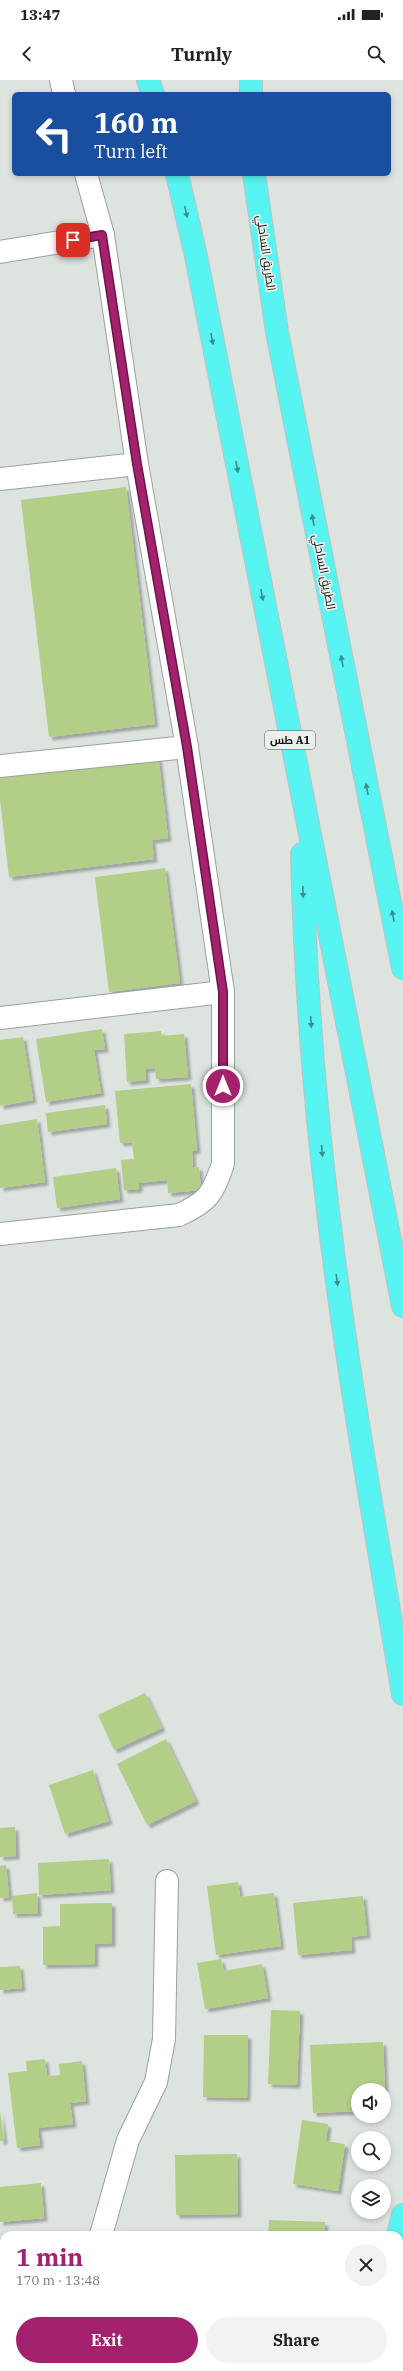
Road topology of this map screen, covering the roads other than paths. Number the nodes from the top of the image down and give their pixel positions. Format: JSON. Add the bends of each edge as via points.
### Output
{"nodes":[{"id":1,"x":60,"y":80,"type":"edge"},
{"id":2,"x":148,"y":80,"type":"edge"},
{"id":3,"x":251,"y":80,"type":"edge"},
{"id":4,"x":63,"y":92,"type":"edge"},
{"id":5,"x":152,"y":92,"type":"edge"},
{"id":6,"x":251,"y":92,"type":"edge"},
{"id":7,"x":87,"y":176,"type":"edge"},
{"id":8,"x":177,"y":176,"type":"edge"},
{"id":9,"x":254,"y":176,"type":"edge"},
{"id":10,"x":102,"y":235,"type":"junction"},
{"id":11,"x":0,"y":252,"type":"edge"},
{"id":12,"x":137,"y":464,"type":"junction"},
{"id":13,"x":0,"y":480,"type":"edge"},
{"id":14,"x":187,"y":747,"type":"junction"},
{"id":15,"x":0,"y":766,"type":"edge"},
{"id":16,"x":301,"y":797,"type":"junction"},
{"id":17,"x":403,"y":968,"type":"edge"},
{"id":18,"x":223,"y":992,"type":"junction"},
{"id":19,"x":0,"y":1018,"type":"edge"},
{"id":20,"x":0,"y":1234,"type":"edge"},
{"id":21,"x":403,"y":1306,"type":"edge"},
{"id":22,"x":403,"y":1694,"type":"edge"},
{"id":23,"x":167,"y":1880,"type":"dead end"},
{"id":24,"x":403,"y":2215,"type":"edge"},
{"id":25,"x":102,"y":2231,"type":"edge"},
{"id":26,"x":399,"y":2231,"type":"edge"}],
"edges":[{"from":1,"to":4,"type":"street"},
{"from":2,"to":5,"type":"highway"},
{"from":3,"to":6,"type":"highway"},
{"from":7,"to":10,"type":"street"},
{"from":8,"to":16,"type":"highway","number":"طس A1","one_way":true,"via":[[196,256]]},
{"from":17,"to":9,"type":"highway","name":"الطريق الساحلي","one_way":true,"via":[[279,340]]},
{"from":10,"to":11,"type":"street"},
{"from":10,"to":12,"type":"street"},
{"from":12,"to":13,"type":"street"},
{"from":12,"to":14,"type":"street"},
{"from":14,"to":15,"type":"street"},
{"from":14,"to":18,"type":"street"},
{"from":16,"to":21,"type":"highway","number":"طس A1"},
{"from":16,"to":22,"type":"highway","one_way":true,"via":[[304,919],[328,1218],[355,1404]]},
{"from":18,"to":19,"type":"street"},
{"from":18,"to":20,"type":"street","via":[[223,1164],[215,1186],[202,1204],[179,1215]]},
{"from":23,"to":25,"type":"street","via":[[164,2039],[156,2082],[128,2140]]},
{"from":24,"to":26,"type":"highway"}]}
